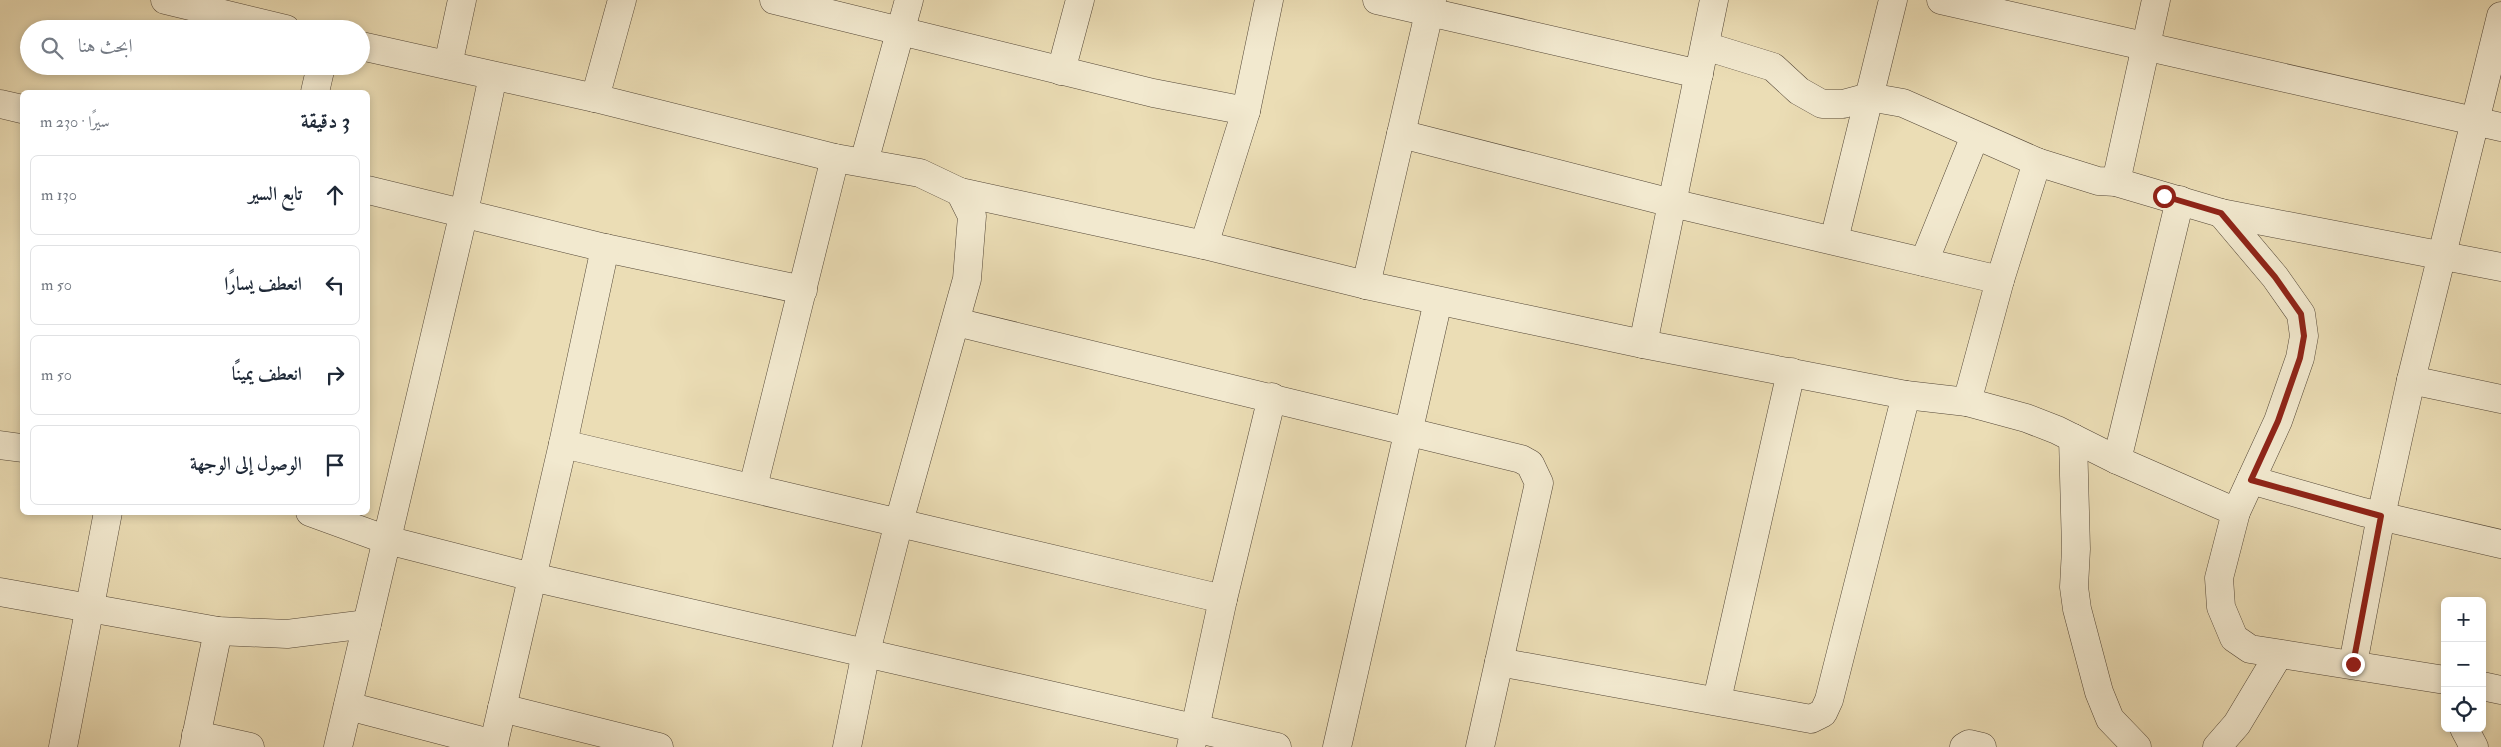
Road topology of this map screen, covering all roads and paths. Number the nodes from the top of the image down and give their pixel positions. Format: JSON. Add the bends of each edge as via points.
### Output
{"nodes":[{"id":1,"x":165,"y":0,"type":"edge"},
{"id":2,"x":462,"y":0,"type":"edge"},
{"id":3,"x":622,"y":0,"type":"edge"},
{"id":4,"x":774,"y":0,"type":"edge"},
{"id":5,"x":909,"y":0,"type":"edge"},
{"id":6,"x":1080,"y":0,"type":"edge"},
{"id":7,"x":1269,"y":0,"type":"edge"},
{"id":8,"x":1377,"y":0,"type":"edge"},
{"id":9,"x":1714,"y":0,"type":"edge"},
{"id":10,"x":1893,"y":0,"type":"edge"},
{"id":11,"x":1941,"y":0,"type":"edge"},
{"id":12,"x":2156,"y":0,"type":"edge"},
{"id":13,"x":1431,"y":7,"type":"edge"},
{"id":14,"x":2501,"y":16,"type":"edge"},
{"id":15,"x":248,"y":20,"type":"edge"},
{"id":16,"x":902,"y":30,"type":"junction"},
{"id":17,"x":1705,"y":46,"type":"junction"},
{"id":18,"x":2145,"y":47,"type":"junction"},
{"id":19,"x":370,"y":48,"type":"edge"},
{"id":20,"x":448,"y":65,"type":"junction"},
{"id":21,"x":1061,"y":71,"type":"junction"},
{"id":22,"x":1699,"y":74,"type":"junction"},
{"id":23,"x":319,"y":75,"type":"edge"},
{"id":24,"x":493,"y":76,"type":"junction"},
{"id":25,"x":315,"y":90,"type":"edge"},
{"id":26,"x":1869,"y":97,"type":"junction"},
{"id":27,"x":595,"y":98,"type":"junction"},
{"id":28,"x":0,"y":104,"type":"edge"},
{"id":29,"x":20,"y":109,"type":"edge"},
{"id":30,"x":1246,"y":111,"type":"junction"},
{"id":31,"x":2488,"y":124,"type":"edge"},
{"id":32,"x":1401,"y":134,"type":"junction"},
{"id":33,"x":1975,"y":136,"type":"junction"},
{"id":34,"x":835,"y":158,"type":"junction"},
{"id":35,"x":864,"y":162,"type":"junction"},
{"id":36,"x":2037,"y":162,"type":"junction"},
{"id":37,"x":2116,"y":182,"type":"junction"},
{"id":38,"x":370,"y":190,"type":"edge"},
{"id":39,"x":960,"y":192,"type":"junction"},
{"id":40,"x":2180,"y":200,"type":"junction"},
{"id":41,"x":1672,"y":203,"type":"junction"},
{"id":42,"x":464,"y":212,"type":"junction"},
{"id":43,"x":2221,"y":213,"type":"junction"},
{"id":44,"x":1834,"y":240,"type":"junction"},
{"id":45,"x":1204,"y":245,"type":"junction"},
{"id":46,"x":605,"y":248,"type":"junction"},
{"id":47,"x":2441,"y":254,"type":"junction"},
{"id":48,"x":1924,"y":262,"type":"junction"},
{"id":49,"x":2501,"y":267,"type":"edge"},
{"id":50,"x":2000,"y":280,"type":"junction"},
{"id":51,"x":1366,"y":285,"type":"junction"},
{"id":52,"x":803,"y":290,"type":"junction"},
{"id":53,"x":1438,"y":301,"type":"junction"},
{"id":54,"x":956,"y":322,"type":"junction"},
{"id":55,"x":1644,"y":344,"type":"junction"},
{"id":56,"x":1791,"y":372,"type":"junction"},
{"id":57,"x":2411,"y":380,"type":"junction"},
{"id":58,"x":1906,"y":395,"type":"junction"},
{"id":59,"x":1272,"y":397,"type":"junction"},
{"id":60,"x":2501,"y":399,"type":"edge"},
{"id":61,"x":1967,"y":402,"type":"junction"},
{"id":62,"x":1408,"y":430,"type":"junction"},
{"id":63,"x":2073,"y":438,"type":"junction"},
{"id":64,"x":563,"y":444,"type":"junction"},
{"id":65,"x":0,"y":445,"type":"edge"},
{"id":66,"x":20,"y":448,"type":"edge"},
{"id":67,"x":2117,"y":460,"type":"junction"},
{"id":68,"x":2251,"y":480,"type":"junction"},
{"id":69,"x":753,"y":487,"type":"junction"},
{"id":70,"x":2236,"y":512,"type":"junction"},
{"id":71,"x":107,"y":515,"type":"edge"},
{"id":72,"x":318,"y":515,"type":"edge"},
{"id":73,"x":2381,"y":516,"type":"junction"},
{"id":74,"x":899,"y":522,"type":"junction"},
{"id":75,"x":387,"y":540,"type":"junction"},
{"id":76,"x":2501,"y":544,"type":"edge"},
{"id":77,"x":532,"y":577,"type":"junction"},
{"id":78,"x":0,"y":592,"type":"edge"},
{"id":79,"x":1223,"y":599,"type":"junction"},
{"id":80,"x":91,"y":609,"type":"junction"},
{"id":81,"x":367,"y":624,"type":"junction"},
{"id":82,"x":218,"y":631,"type":"junction"},
{"id":83,"x":866,"y":652,"type":"junction"},
{"id":84,"x":2279,"y":654,"type":"junction"},
{"id":85,"x":1499,"y":662,"type":"junction"},
{"id":86,"x":2353,"y":664,"type":"junction"},
{"id":87,"x":2441,"y":683,"type":"edge"},
{"id":88,"x":2486,"y":687,"type":"edge"},
{"id":89,"x":2501,"y":690,"type":"edge"},
{"id":90,"x":1717,"y":700,"type":"junction"},
{"id":91,"x":348,"y":706,"type":"junction"},
{"id":92,"x":502,"y":708,"type":"junction"},
{"id":93,"x":2466,"y":732,"type":"edge"},
{"id":94,"x":1193,"y":738,"type":"edge"},
{"id":95,"x":195,"y":741,"type":"edge"},
{"id":96,"x":494,"y":745,"type":"edge"},
{"id":97,"x":2130,"y":746,"type":"edge"},
{"id":98,"x":63,"y":747,"type":"edge"},
{"id":99,"x":250,"y":747,"type":"edge"},
{"id":100,"x":338,"y":747,"type":"edge"},
{"id":101,"x":660,"y":747,"type":"edge"},
{"id":102,"x":847,"y":747,"type":"edge"},
{"id":103,"x":1277,"y":747,"type":"edge"},
{"id":104,"x":1337,"y":747,"type":"edge"},
{"id":105,"x":1480,"y":747,"type":"edge"},
{"id":106,"x":1964,"y":747,"type":"edge"},
{"id":107,"x":1982,"y":747,"type":"edge"},
{"id":108,"x":2218,"y":747,"type":"edge"},
{"id":109,"x":2474,"y":747,"type":"edge"}],
"edges":[{"from":1,"to":15,"type":"street"},
{"from":2,"to":20,"type":"street"},
{"from":3,"to":27,"type":"street"},
{"from":4,"to":16,"type":"street"},
{"from":5,"to":16,"type":"street"},
{"from":6,"to":21,"type":"street"},
{"from":7,"to":30,"type":"street"},
{"from":8,"to":13,"type":"street"},
{"from":9,"to":17,"type":"street"},
{"from":10,"to":26,"type":"street"},
{"from":11,"to":18,"type":"street"},
{"from":12,"to":18,"type":"street"},
{"from":13,"to":22,"type":"street"},
{"from":13,"to":32,"type":"street"},
{"from":14,"to":31,"type":"street"},
{"from":16,"to":21,"type":"street"},
{"from":16,"to":35,"type":"street"},
{"from":17,"to":22,"type":"street"},
{"from":17,"to":26,"type":"street","via":[[1773,67],[1799,91],[1822,104],[1842,104]]},
{"from":18,"to":31,"type":"street"},
{"from":18,"to":37,"type":"street"},
{"from":19,"to":20,"type":"street"},
{"from":20,"to":24,"type":"street"},
{"from":21,"to":30,"type":"street"},
{"from":22,"to":41,"type":"street"},
{"from":23,"to":25,"type":"street"},
{"from":24,"to":27,"type":"street"},
{"from":24,"to":42,"type":"street"},
{"from":26,"to":33,"type":"street","via":[[1903,103]]},
{"from":26,"to":44,"type":"street"},
{"from":27,"to":34,"type":"street"},
{"from":28,"to":29,"type":"street"},
{"from":30,"to":45,"type":"street"},
{"from":31,"to":47,"type":"street"},
{"from":32,"to":41,"type":"street"},
{"from":32,"to":51,"type":"street"},
{"from":33,"to":36,"type":"street"},
{"from":33,"to":48,"type":"street"},
{"from":34,"to":35,"type":"street"},
{"from":34,"to":52,"type":"street"},
{"from":35,"to":39,"type":"street","via":[[920,173]]},
{"from":36,"to":37,"type":"street","via":[[2098,181]]},
{"from":36,"to":50,"type":"street"},
{"from":37,"to":40,"type":"street"},
{"from":38,"to":42,"type":"street"},
{"from":39,"to":45,"type":"street"},
{"from":39,"to":54,"type":"street","via":[[972,216],[967,279]]},
{"from":40,"to":43,"type":"street"},
{"from":40,"to":67,"type":"street"},
{"from":41,"to":44,"type":"street"},
{"from":41,"to":55,"type":"street"},
{"from":42,"to":46,"type":"street"},
{"from":42,"to":75,"type":"street"},
{"from":43,"to":47,"type":"street"},
{"from":43,"to":68,"type":"street","via":[[2301,314],[2304,336],[2300,358],[2278,421]]},
{"from":44,"to":48,"type":"street"},
{"from":45,"to":51,"type":"street"},
{"from":46,"to":52,"type":"street"},
{"from":46,"to":64,"type":"street"},
{"from":47,"to":49,"type":"street"},
{"from":47,"to":57,"type":"street"},
{"from":48,"to":50,"type":"street"},
{"from":50,"to":61,"type":"street"},
{"from":51,"to":53,"type":"street"},
{"from":52,"to":69,"type":"street"},
{"from":53,"to":55,"type":"street"},
{"from":53,"to":62,"type":"street"},
{"from":54,"to":59,"type":"street"},
{"from":54,"to":74,"type":"street"},
{"from":55,"to":56,"type":"street"},
{"from":56,"to":58,"type":"street"},
{"from":56,"to":90,"type":"street"},
{"from":57,"to":60,"type":"street"},
{"from":57,"to":73,"type":"street"},
{"from":58,"to":61,"type":"street"},
{"from":58,"to":90,"type":"street","via":[[1829,700],[1823,713],[1811,719]]},
{"from":59,"to":62,"type":"street"},
{"from":59,"to":79,"type":"street"},
{"from":61,"to":63,"type":"street","via":[[2026,418]]},
{"from":62,"to":85,"type":"street","via":[[1521,459],[1530,464],[1536,474],[1539,483]]},
{"from":62,"to":104,"type":"street"},
{"from":63,"to":67,"type":"street"},
{"from":63,"to":97,"type":"street","via":[[2077,609],[2106,710]]},
{"from":64,"to":69,"type":"street"},
{"from":64,"to":77,"type":"street"},
{"from":65,"to":66,"type":"street"},
{"from":67,"to":70,"type":"street"},
{"from":68,"to":70,"type":"street"},
{"from":68,"to":73,"type":"street"},
{"from":69,"to":74,"type":"street"},
{"from":70,"to":84,"type":"street","via":[[2219,578],[2221,607],[2234,638],[2250,649]]},
{"from":71,"to":80,"type":"street"},
{"from":72,"to":75,"type":"street"},
{"from":73,"to":76,"type":"street"},
{"from":73,"to":86,"type":"street"},
{"from":74,"to":79,"type":"street"},
{"from":74,"to":83,"type":"street"},
{"from":75,"to":77,"type":"street"},
{"from":75,"to":81,"type":"street"},
{"from":77,"to":83,"type":"street"},
{"from":77,"to":92,"type":"street"},
{"from":78,"to":80,"type":"street"},
{"from":79,"to":94,"type":"street"},
{"from":80,"to":82,"type":"street"},
{"from":80,"to":98,"type":"street"},
{"from":81,"to":82,"type":"street","via":[[287,634]]},
{"from":81,"to":91,"type":"street"},
{"from":82,"to":95,"type":"street"},
{"from":83,"to":94,"type":"street"},
{"from":83,"to":102,"type":"street"},
{"from":84,"to":86,"type":"street"},
{"from":84,"to":108,"type":"street","via":[[2246,711]]},
{"from":85,"to":90,"type":"street"},
{"from":85,"to":105,"type":"street"},
{"from":86,"to":87,"type":"street"},
{"from":88,"to":89,"type":"street"},
{"from":91,"to":96,"type":"street"},
{"from":91,"to":100,"type":"street"},
{"from":92,"to":96,"type":"street"},
{"from":92,"to":101,"type":"street"},
{"from":93,"to":109,"type":"street"},
{"from":94,"to":103,"type":"street"},
{"from":95,"to":99,"type":"street"},
{"from":106,"to":107,"type":"street","via":[[1969,744]]}]}
